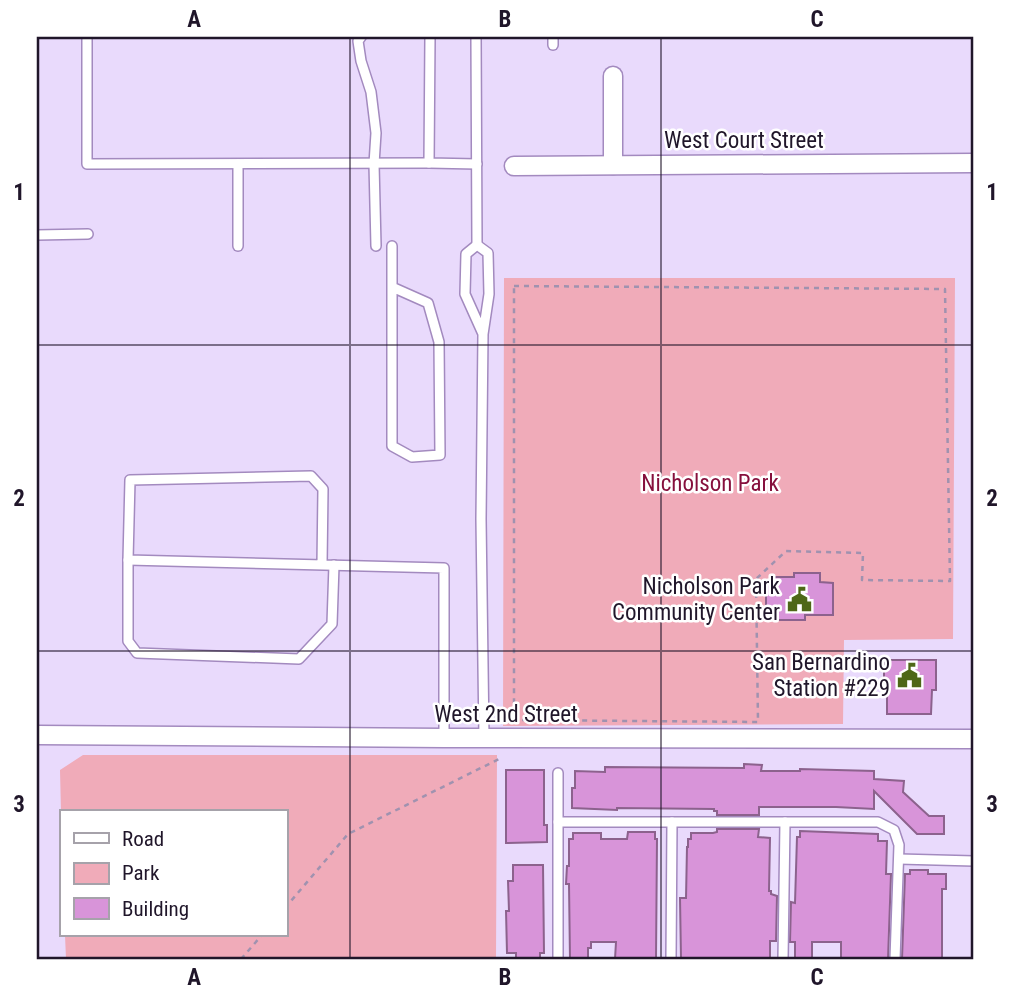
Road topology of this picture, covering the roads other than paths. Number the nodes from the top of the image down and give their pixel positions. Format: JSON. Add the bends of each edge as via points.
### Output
{"nodes":[{"id":1,"x":87,"y":37,"type":"edge"},
{"id":2,"x":361,"y":37,"type":"edge"},
{"id":3,"x":430,"y":37,"type":"edge"},
{"id":4,"x":476,"y":37,"type":"edge"},
{"id":5,"x":612,"y":76,"type":"dead end"},
{"id":6,"x":429,"y":163,"type":"junction"},
{"id":7,"x":974,"y":163,"type":"edge"},
{"id":8,"x":237,"y":164,"type":"junction"},
{"id":9,"x":374,"y":164,"type":"junction"},
{"id":10,"x":477,"y":164,"type":"junction"},
{"id":11,"x":613,"y":165,"type":"junction"},
{"id":12,"x":514,"y":166,"type":"dead end"},
{"id":13,"x":88,"y":234,"type":"dead end"},
{"id":14,"x":37,"y":235,"type":"edge"},
{"id":15,"x":477,"y":245,"type":"junction"},
{"id":16,"x":238,"y":246,"type":"dead end"},
{"id":17,"x":376,"y":246,"type":"dead end"},
{"id":18,"x":393,"y":246,"type":"dead end"},
{"id":19,"x":393,"y":287,"type":"junction"},
{"id":20,"x":483,"y":334,"type":"junction"},
{"id":21,"x":128,"y":561,"type":"junction"},
{"id":22,"x":322,"y":565,"type":"junction"},
{"id":23,"x":334,"y":565,"type":"junction"},
{"id":24,"x":37,"y":735,"type":"edge"},
{"id":25,"x":444,"y":738,"type":"junction"},
{"id":26,"x":484,"y":738,"type":"junction"},
{"id":27,"x":974,"y":739,"type":"edge"},
{"id":28,"x":558,"y":774,"type":"dead end"},
{"id":29,"x":558,"y":822,"type":"junction"},
{"id":30,"x":672,"y":822,"type":"junction"},
{"id":31,"x":785,"y":822,"type":"junction"},
{"id":32,"x":899,"y":859,"type":"junction"},
{"id":33,"x":974,"y":861,"type":"edge"},
{"id":34,"x":558,"y":959,"type":"edge"},
{"id":35,"x":671,"y":959,"type":"edge"},
{"id":36,"x":783,"y":959,"type":"edge"},
{"id":37,"x":895,"y":959,"type":"edge"}],
"edges":[{"from":1,"to":8,"type":"lane","via":[[86,164]]},
{"from":2,"to":9,"type":"lane","via":[[361,61],[376,133]]},
{"from":3,"to":6,"type":"lane"},
{"from":4,"to":10,"type":"lane"},
{"from":5,"to":11,"type":"street"},
{"from":6,"to":9,"type":"lane"},
{"from":6,"to":10,"type":"lane"},
{"from":7,"to":11,"type":"street","name":"West Court Street"},
{"from":8,"to":9,"type":"lane"},
{"from":8,"to":16,"type":"lane"},
{"from":9,"to":17,"type":"lane"},
{"from":10,"to":15,"type":"lane"},
{"from":11,"to":12,"type":"street","name":"West Court Street"},
{"from":13,"to":14,"type":"lane"},
{"from":15,"to":20,"type":"lane","via":[[488,253],[489,294]]},
{"from":15,"to":20,"type":"lane","via":[[466,254],[465,294]]},
{"from":18,"to":19,"type":"lane"},
{"from":19,"to":19,"type":"lane","via":[[393,446],[412,457],[440,455],[439,342],[428,303]]},
{"from":20,"to":26,"type":"lane"},
{"from":21,"to":22,"type":"lane"},
{"from":21,"to":22,"type":"lane","via":[[130,480],[311,476],[323,489]]},
{"from":21,"to":23,"type":"lane","via":[[128,641],[137,653],[299,659],[332,624]]},
{"from":22,"to":23,"type":"lane"},
{"from":23,"to":25,"type":"lane","via":[[444,568]]},
{"from":24,"to":25,"type":"street","name":"West 2nd Street"},
{"from":25,"to":26,"type":"street","name":"West 2nd Street"},
{"from":26,"to":27,"type":"street","name":"West 2nd Street"},
{"from":28,"to":29,"type":"lane"},
{"from":29,"to":30,"type":"lane"},
{"from":29,"to":34,"type":"lane"},
{"from":30,"to":31,"type":"lane"},
{"from":30,"to":35,"type":"lane"},
{"from":31,"to":32,"type":"lane","via":[[878,822],[894,830]]},
{"from":31,"to":36,"type":"lane"},
{"from":32,"to":33,"type":"lane"},
{"from":32,"to":37,"type":"lane"}]}
